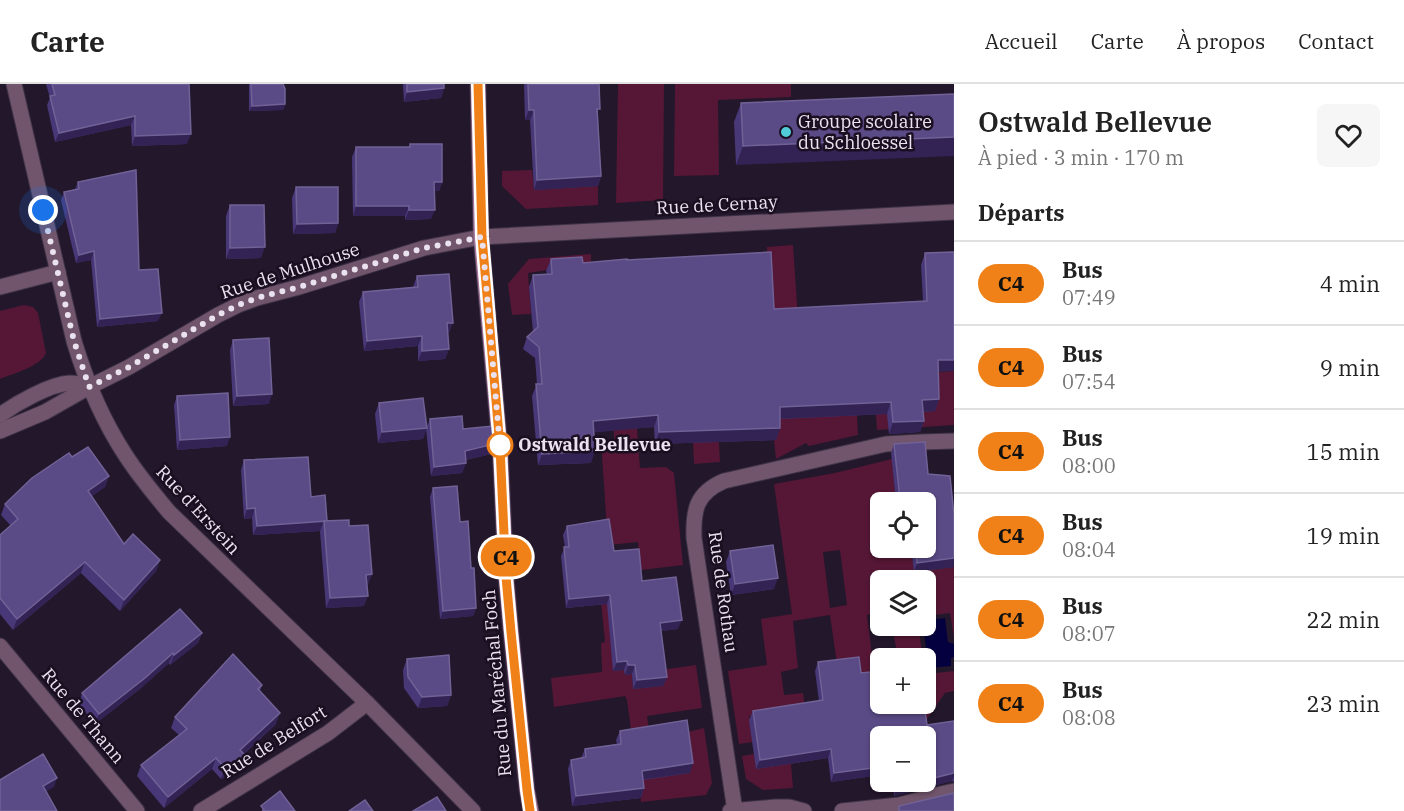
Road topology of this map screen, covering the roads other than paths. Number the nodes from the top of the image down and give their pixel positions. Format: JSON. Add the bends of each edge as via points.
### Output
{"nodes":[{"id":1,"x":14,"y":84,"type":"edge"},
{"id":2,"x":478,"y":84,"type":"edge"},
{"id":3,"x":954,"y":212,"type":"edge"},
{"id":4,"x":482,"y":237,"type":"junction"},
{"id":5,"x":58,"y":272,"type":"junction"},
{"id":6,"x":0,"y":287,"type":"edge"},
{"id":7,"x":89,"y":387,"type":"junction"},
{"id":8,"x":0,"y":415,"type":"edge"},
{"id":9,"x":0,"y":431,"type":"edge"},
{"id":10,"x":954,"y":441,"type":"edge"},
{"id":11,"x":0,"y":646,"type":"edge"},
{"id":12,"x":367,"y":703,"type":"junction"},
{"id":13,"x":954,"y":792,"type":"edge"},
{"id":14,"x":137,"y":811,"type":"edge"},
{"id":15,"x":201,"y":811,"type":"edge"},
{"id":16,"x":473,"y":811,"type":"edge"},
{"id":17,"x":531,"y":811,"type":"edge"},
{"id":18,"x":730,"y":811,"type":"edge"},
{"id":19,"x":735,"y":811,"type":"edge"},
{"id":20,"x":804,"y":811,"type":"edge"},
{"id":21,"x":842,"y":811,"type":"edge"}],
"edges":[{"from":1,"to":5,"type":"street","name":"Rue d'Erstein"},
{"from":2,"to":4,"type":"street","name":"Rue du Maréchal Foch"},
{"from":3,"to":4,"type":"street","name":"Rue de Cernay"},
{"from":4,"to":7,"type":"street","name":"Rue de Mulhouse","via":[[424,248],[238,305]]},
{"from":4,"to":17,"type":"street","name":"Rue du Maréchal Foch","via":[[500,447],[506,577]]},
{"from":5,"to":6,"type":"street"},
{"from":5,"to":7,"type":"street","name":"Rue d'Erstein"},
{"from":7,"to":8,"type":"street","name":"Rue de Mulhouse","via":[[61,385]]},
{"from":7,"to":9,"type":"street","name":"Rue de Mulhouse"},
{"from":7,"to":12,"type":"street","name":"Rue d'Erstein","via":[[126,457],[169,512]]},
{"from":10,"to":19,"type":"street","name":"Rue de Rothau","via":[[886,444],[724,481],[707,490],[698,502],[694,538]]},
{"from":11,"to":14,"type":"street","name":"Rue de Thann"},
{"from":12,"to":15,"type":"street","name":"Rue de Belfort","via":[[328,733]]},
{"from":12,"to":16,"type":"street","name":"Rue d'Erstein"},
{"from":13,"to":21,"type":"street","via":[[905,804]]},
{"from":18,"to":19,"type":"street"},
{"from":19,"to":20,"type":"street","via":[[789,807]]}]}
